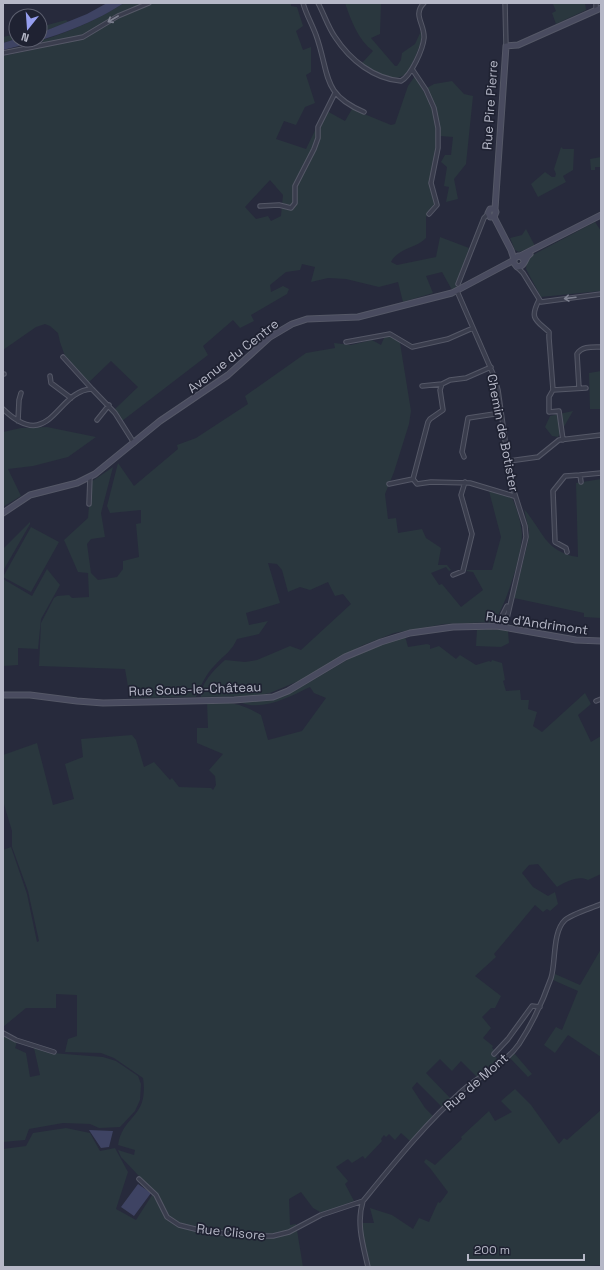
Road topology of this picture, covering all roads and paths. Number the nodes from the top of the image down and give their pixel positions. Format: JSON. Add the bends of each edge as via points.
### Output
{"nodes":[{"id":1,"x":149,"y":3,"type":"edge"},
{"id":2,"x":303,"y":3,"type":"edge"},
{"id":3,"x":318,"y":3,"type":"edge"},
{"id":4,"x":424,"y":3,"type":"edge"},
{"id":5,"x":505,"y":3,"type":"edge"},
{"id":6,"x":596,"y":3,"type":"edge"},
{"id":7,"x":598,"y":9,"type":"edge"},
{"id":8,"x":506,"y":46,"type":"junction"},
{"id":9,"x":3,"y":53,"type":"edge"},
{"id":10,"x":412,"y":69,"type":"junction"},
{"id":11,"x":335,"y":93,"type":"junction"},
{"id":12,"x":364,"y":112,"type":"dead end"},
{"id":13,"x":260,"y":206,"type":"dead end"},
{"id":14,"x":494,"y":209,"type":"junction"},
{"id":15,"x":429,"y":214,"type":"dead end"},
{"id":16,"x":488,"y":214,"type":"junction"},
{"id":17,"x":601,"y":215,"type":"edge"},
{"id":18,"x":494,"y":217,"type":"junction"},
{"id":19,"x":518,"y":261,"type":"junction"},
{"id":20,"x":458,"y":284,"type":"dead end"},
{"id":21,"x":457,"y":291,"type":"junction"},
{"id":22,"x":601,"y":294,"type":"edge"},
{"id":23,"x":539,"y":300,"type":"junction"},
{"id":24,"x":473,"y":328,"type":"junction"},
{"id":25,"x":346,"y":342,"type":"dead end"},
{"id":26,"x":601,"y":347,"type":"edge"},
{"id":27,"x":64,"y":357,"type":"dead end"},
{"id":28,"x":490,"y":367,"type":"junction"},
{"id":29,"x":50,"y":376,"type":"dead end"},
{"id":30,"x":442,"y":384,"type":"junction"},
{"id":31,"x":422,"y":386,"type":"dead end"},
{"id":32,"x":579,"y":388,"type":"junction"},
{"id":33,"x":586,"y":388,"type":"dead end"},
{"id":34,"x":92,"y":389,"type":"junction"},
{"id":35,"x":553,"y":390,"type":"junction"},
{"id":36,"x":21,"y":393,"type":"dead end"},
{"id":37,"x":71,"y":398,"type":"junction"},
{"id":38,"x":109,"y":405,"type":"junction"},
{"id":39,"x":3,"y":409,"type":"edge"},
{"id":40,"x":501,"y":413,"type":"junction"},
{"id":41,"x":97,"y":420,"type":"dead end"},
{"id":42,"x":18,"y":422,"type":"junction"},
{"id":43,"x":601,"y":435,"type":"edge"},
{"id":44,"x":563,"y":440,"type":"junction"},
{"id":45,"x":134,"y":443,"type":"junction"},
{"id":46,"x":464,"y":457,"type":"dead end"},
{"id":47,"x":509,"y":461,"type":"junction"},
{"id":48,"x":601,"y":473,"type":"edge"},
{"id":49,"x":580,"y":475,"type":"junction"},
{"id":50,"x":90,"y":476,"type":"junction"},
{"id":51,"x":413,"y":479,"type":"junction"},
{"id":52,"x":465,"y":482,"type":"junction"},
{"id":53,"x":581,"y":482,"type":"dead end"},
{"id":54,"x":389,"y":484,"type":"dead end"},
{"id":55,"x":514,"y":496,"type":"junction"},
{"id":56,"x":88,"y":504,"type":"dead end"},
{"id":57,"x":3,"y":513,"type":"edge"},
{"id":58,"x":567,"y":552,"type":"dead end"},
{"id":59,"x":453,"y":575,"type":"dead end"},
{"id":60,"x":509,"y":602,"type":"junction"},
{"id":61,"x":497,"y":626,"type":"junction"},
{"id":62,"x":505,"y":628,"type":"junction"},
{"id":63,"x":399,"y":636,"type":"joint"},
{"id":64,"x":601,"y":641,"type":"edge"},
{"id":65,"x":3,"y":695,"type":"edge"},
{"id":66,"x":601,"y":699,"type":"edge"},
{"id":67,"x":596,"y":701,"type":"dead end"},
{"id":68,"x":601,"y":904,"type":"edge"},
{"id":69,"x":540,"y":1007,"type":"junction"},
{"id":70,"x":3,"y":1033,"type":"edge"},
{"id":71,"x":54,"y":1052,"type":"dead end"},
{"id":72,"x":494,"y":1054,"type":"dead end"},
{"id":73,"x":140,"y":1179,"type":"dead end"},
{"id":74,"x":363,"y":1201,"type":"junction"},
{"id":75,"x":368,"y":1267,"type":"edge"}],
"edges":[{"from":1,"to":9,"type":"street","one_way":true,"via":[[118,16],[83,37]]},
{"from":2,"to":11,"type":"street"},
{"from":3,"to":10,"type":"street","via":[[335,37],[354,59],[369,71],[401,81]]},
{"from":4,"to":10,"type":"street","via":[[419,9],[418,16],[424,39]]},
{"from":5,"to":8,"type":"street","name":"Rue Pire Pierre"},
{"from":6,"to":7,"type":"street"},
{"from":7,"to":8,"type":"street","via":[[518,45]]},
{"from":8,"to":14,"type":"street","name":"Rue Pire Pierre"},
{"from":10,"to":15,"type":"street","via":[[430,97],[438,128],[437,157],[431,183],[437,205]]},
{"from":11,"to":12,"type":"street","via":[[348,106]]},
{"from":11,"to":13,"type":"street","via":[[318,128],[314,149],[295,186],[295,203],[291,208],[279,205]]},
{"from":14,"to":16,"type":"street","via":[[489,210]]},
{"from":14,"to":18,"type":"street","name":"Rue Pire Pierre"},
{"from":16,"to":18,"type":"street"},
{"from":16,"to":20,"type":"street","via":[[482,222]]},
{"from":17,"to":19,"type":"street","name":"Avenue du Centre","via":[[535,249]]},
{"from":18,"to":19,"type":"street"},
{"from":19,"to":21,"type":"street","name":"Avenue du Centre"},
{"from":19,"to":23,"type":"street"},
{"from":21,"to":24,"type":"street","name":"Chemin de Botister"},
{"from":21,"to":45,"type":"street","name":"Avenue du Centre","via":[[358,317],[307,319],[292,324],[270,337],[228,375],[160,421]]},
{"from":22,"to":23,"type":"street","one_way":true,"via":[[541,302]]},
{"from":23,"to":35,"type":"street","via":[[534,311],[539,325],[549,332]]},
{"from":24,"to":25,"type":"street","via":[[448,339],[412,347],[390,334]]},
{"from":24,"to":28,"type":"street","name":"Chemin de Botister"},
{"from":26,"to":32,"type":"street","via":[[582,348],[577,354]]},
{"from":27,"to":34,"type":"street"},
{"from":28,"to":30,"type":"street","via":[[466,378]]},
{"from":28,"to":40,"type":"street","name":"Chemin de Botister","via":[[498,390]]},
{"from":29,"to":37,"type":"street","via":[[51,384]]},
{"from":30,"to":31,"type":"street"},
{"from":30,"to":51,"type":"street","via":[[440,390],[443,410],[428,422]]},
{"from":32,"to":33,"type":"street"},
{"from":32,"to":35,"type":"street"},
{"from":34,"to":37,"type":"street","via":[[79,391]]},
{"from":34,"to":38,"type":"street"},
{"from":35,"to":44,"type":"street","via":[[549,397],[549,412],[559,411]]},
{"from":36,"to":42,"type":"street"},
{"from":37,"to":42,"type":"street","via":[[45,422],[30,425]]},
{"from":38,"to":41,"type":"street"},
{"from":38,"to":45,"type":"street"},
{"from":39,"to":42,"type":"street"},
{"from":40,"to":46,"type":"street","via":[[468,418],[462,452]]},
{"from":40,"to":47,"type":"street","name":"Chemin de Botister"},
{"from":43,"to":44,"type":"street"},
{"from":44,"to":47,"type":"street","via":[[559,440],[538,457]]},
{"from":45,"to":50,"type":"street","name":"Avenue du Centre"},
{"from":47,"to":55,"type":"street","name":"Chemin de Botister"},
{"from":48,"to":49,"type":"street"},
{"from":49,"to":53,"type":"street"},
{"from":49,"to":58,"type":"street","via":[[565,476],[553,491],[555,542],[566,548]]},
{"from":50,"to":56,"type":"street"},
{"from":50,"to":57,"type":"street","name":"Avenue du Centre","via":[[77,483],[30,496]]},
{"from":51,"to":52,"type":"street","via":[[417,484]]},
{"from":51,"to":54,"type":"street"},
{"from":52,"to":55,"type":"street"},
{"from":52,"to":59,"type":"street","via":[[461,495],[472,534],[463,570]]},
{"from":55,"to":60,"type":"street","name":"Chemin de Botister","via":[[525,526],[526,537]]},
{"from":60,"to":61,"type":"street","name":"Chemin de Botister"},
{"from":60,"to":62,"type":"street","name":"Chemin de Botister"},
{"from":61,"to":62,"type":"street","name":"Rue d'Andrimont"},
{"from":61,"to":63,"type":"street","name":"Rue d'Andrimont","via":[[454,627]]},
{"from":62,"to":64,"type":"street","name":"Rue d'Andrimont","via":[[576,640]]},
{"from":63,"to":65,"type":"street","name":"Rue Sous-le-Château","via":[[345,657],[288,691],[273,697],[88,702],[30,695]]},
{"from":66,"to":67,"type":"street"},
{"from":68,"to":69,"type":"street","name":"Rue de Mont","via":[[567,918],[561,925],[551,977]]},
{"from":69,"to":72,"type":"street","via":[[532,1006]]},
{"from":69,"to":74,"type":"street","name":"Rue de Mont","via":[[518,1045],[505,1059],[451,1102],[409,1146]]},
{"from":70,"to":71,"type":"street","via":[[16,1040]]},
{"from":73,"to":74,"type":"street","name":"Rue Clisore","via":[[156,1195],[167,1217],[179,1225],[199,1230],[260,1237],[289,1232],[321,1215]]},
{"from":74,"to":75,"type":"street","via":[[360,1209],[360,1236]]}]}
